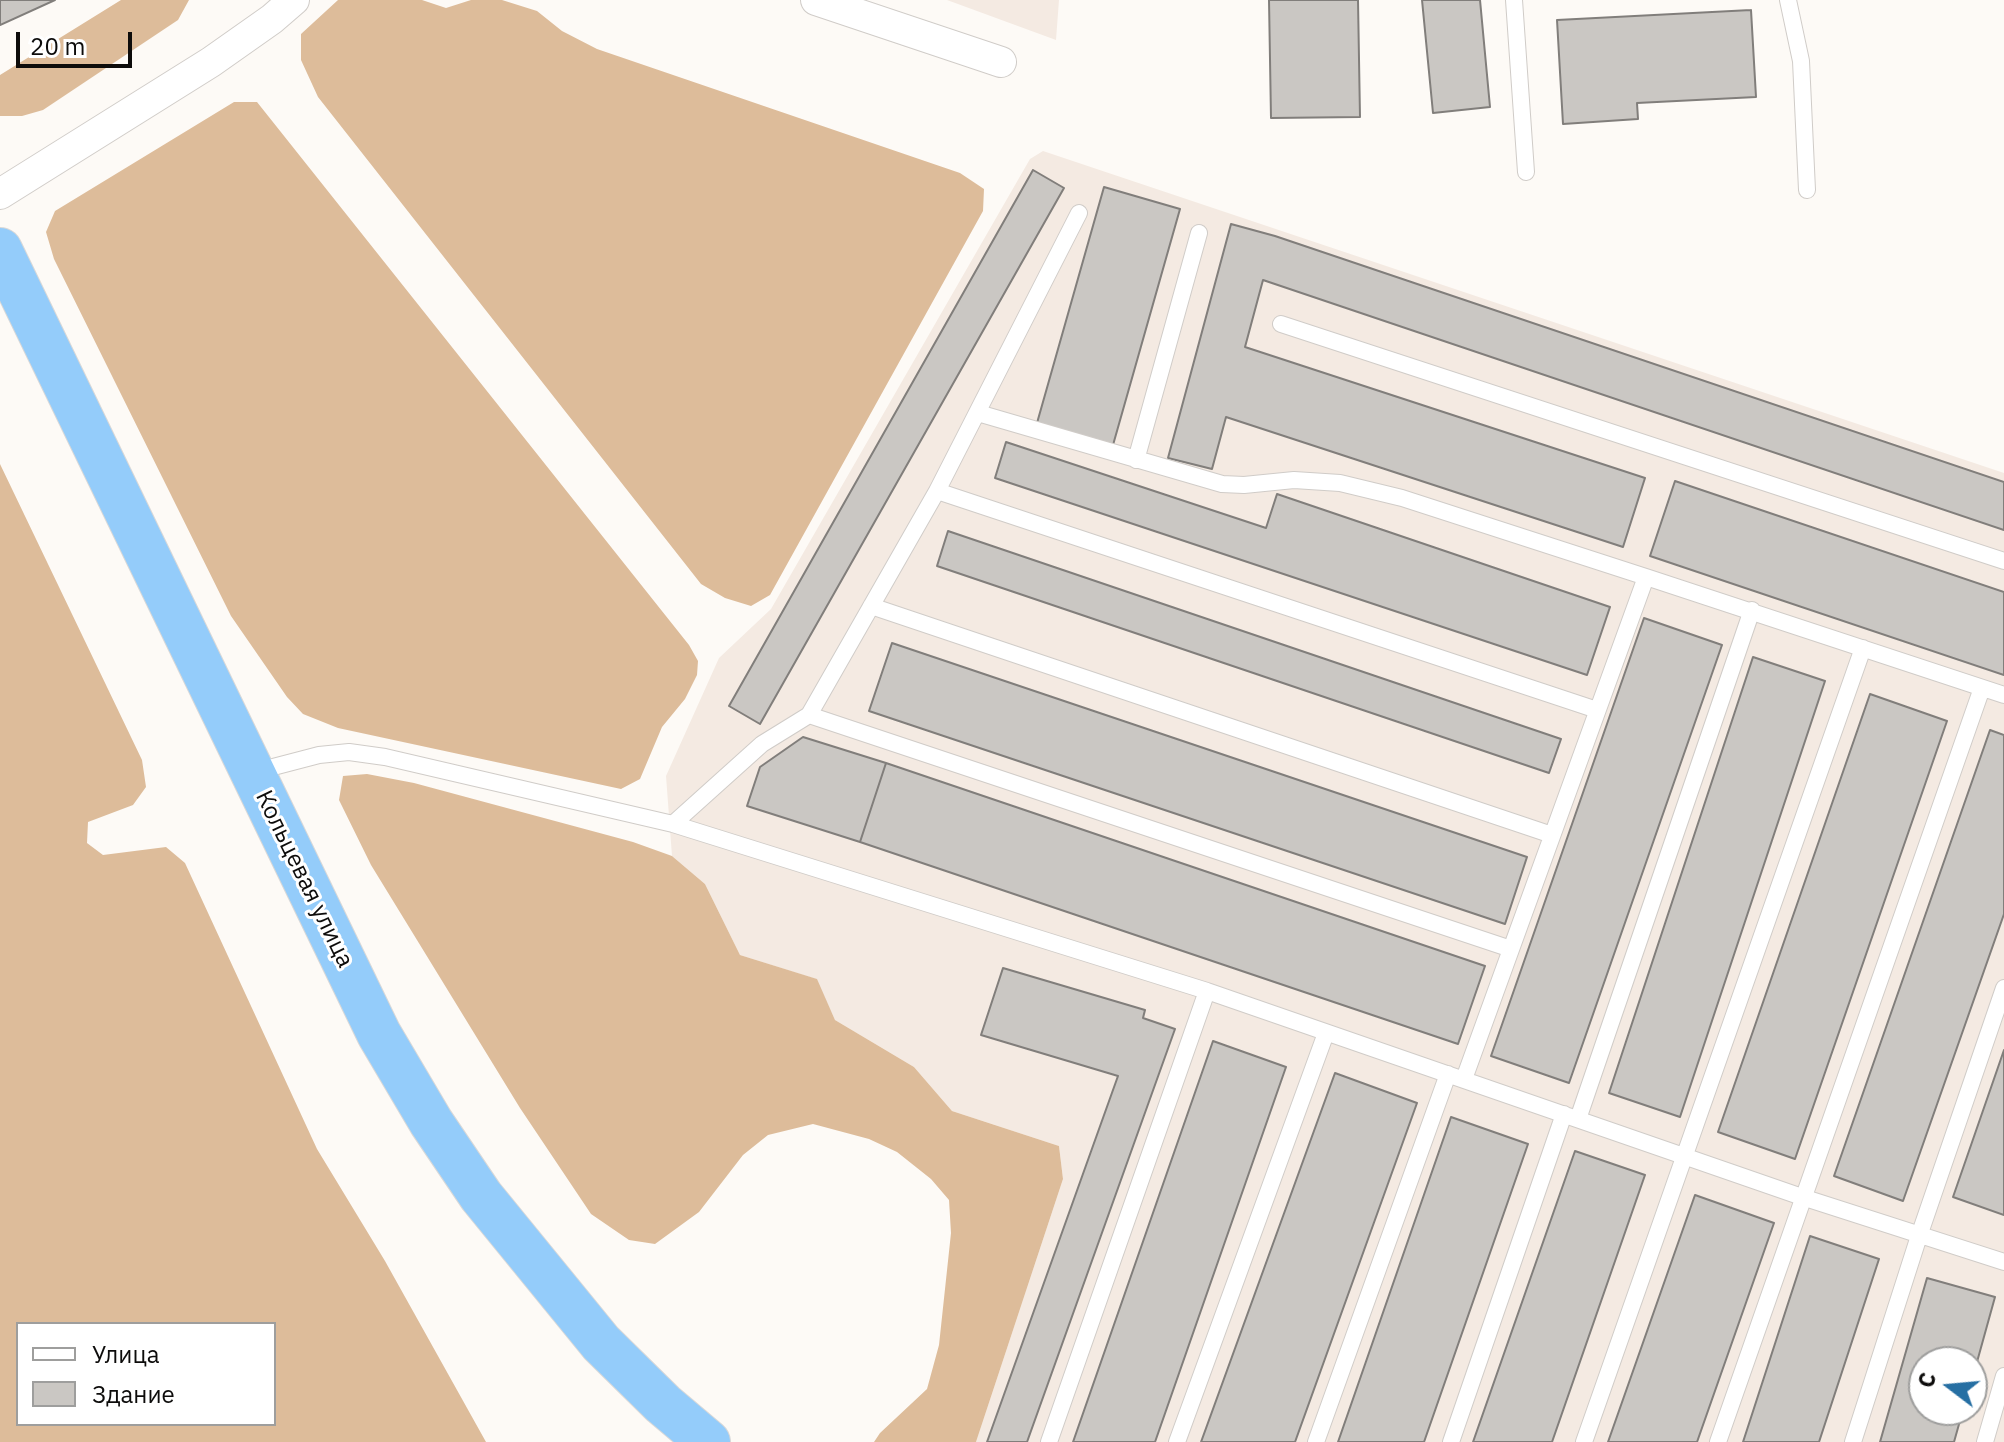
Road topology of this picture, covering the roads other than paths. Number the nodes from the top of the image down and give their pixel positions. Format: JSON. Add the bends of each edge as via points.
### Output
{"nodes":[{"id":1,"x":294,"y":0,"type":"edge"},
{"id":2,"x":816,"y":0,"type":"edge"},
{"id":3,"x":1514,"y":0,"type":"edge"},
{"id":4,"x":1788,"y":0,"type":"edge"},
{"id":5,"x":1001,"y":62,"type":"dead end"},
{"id":6,"x":1526,"y":172,"type":"dead end"},
{"id":7,"x":1807,"y":190,"type":"dead end"},
{"id":8,"x":0,"y":194,"type":"edge"},
{"id":9,"x":1079,"y":213,"type":"dead end"},
{"id":10,"x":1199,"y":233,"type":"dead end"},
{"id":11,"x":0,"y":250,"type":"edge"},
{"id":12,"x":1281,"y":324,"type":"dead end"},
{"id":13,"x":978,"y":413,"type":"junction"},
{"id":14,"x":1136,"y":460,"type":"junction"},
{"id":15,"x":937,"y":491,"type":"junction"},
{"id":16,"x":2004,"y":561,"type":"edge"},
{"id":17,"x":1646,"y":577,"type":"junction"},
{"id":18,"x":871,"y":606,"type":"junction"},
{"id":19,"x":1752,"y":610,"type":"junction"},
{"id":20,"x":1863,"y":648,"type":"junction"},
{"id":21,"x":1982,"y":688,"type":"junction"},
{"id":22,"x":2004,"y":695,"type":"edge"},
{"id":23,"x":1597,"y":710,"type":"junction"},
{"id":24,"x":809,"y":715,"type":"junction"},
{"id":25,"x":252,"y":773,"type":"junction"},
{"id":26,"x":673,"y":824,"type":"junction"},
{"id":27,"x":1552,"y":835,"type":"junction"},
{"id":28,"x":1511,"y":949,"type":"junction"},
{"id":29,"x":2004,"y":988,"type":"edge"},
{"id":30,"x":1207,"y":991,"type":"junction"},
{"id":31,"x":1326,"y":1033,"type":"junction"},
{"id":32,"x":1456,"y":1077,"type":"junction"},
{"id":33,"x":1571,"y":1117,"type":"junction"},
{"id":34,"x":1686,"y":1156,"type":"junction"},
{"id":35,"x":1802,"y":1197,"type":"junction"},
{"id":36,"x":1919,"y":1236,"type":"junction"},
{"id":37,"x":2004,"y":1262,"type":"edge"},
{"id":38,"x":2004,"y":1376,"type":"edge"},
{"id":39,"x":708,"y":1442,"type":"edge"},
{"id":40,"x":1049,"y":1442,"type":"edge"},
{"id":41,"x":1177,"y":1442,"type":"edge"},
{"id":42,"x":1316,"y":1442,"type":"edge"},
{"id":43,"x":1451,"y":1442,"type":"edge"},
{"id":44,"x":1584,"y":1442,"type":"edge"},
{"id":45,"x":1718,"y":1442,"type":"edge"},
{"id":46,"x":1853,"y":1442,"type":"edge"},
{"id":47,"x":1985,"y":1442,"type":"edge"}],
"edges":[{"from":1,"to":8,"type":"street","via":[[211,62]]},
{"from":2,"to":5,"type":"street"},
{"from":3,"to":6,"type":"lane"},
{"from":4,"to":7,"type":"lane","via":[[1801,61]]},
{"from":9,"to":13,"type":"lane"},
{"from":10,"to":14,"type":"lane"},
{"from":11,"to":25,"type":"highway","name":"Кольцевая улица"},
{"from":12,"to":16,"type":"lane"},
{"from":13,"to":14,"type":"lane"},
{"from":13,"to":15,"type":"lane"},
{"from":14,"to":17,"type":"lane","via":[[1222,484],[1340,483]]},
{"from":15,"to":18,"type":"lane"},
{"from":15,"to":23,"type":"lane"},
{"from":17,"to":19,"type":"lane"},
{"from":17,"to":23,"type":"lane"},
{"from":18,"to":24,"type":"lane"},
{"from":18,"to":27,"type":"lane"},
{"from":19,"to":20,"type":"lane"},
{"from":19,"to":33,"type":"lane"},
{"from":20,"to":21,"type":"lane"},
{"from":20,"to":34,"type":"lane"},
{"from":21,"to":22,"type":"lane"},
{"from":21,"to":35,"type":"lane"},
{"from":23,"to":27,"type":"lane"},
{"from":24,"to":26,"type":"lane","via":[[762,744]]},
{"from":24,"to":28,"type":"lane"},
{"from":25,"to":26,"type":"lane","via":[[349,752]]},
{"from":25,"to":39,"type":"highway","name":"Кольцевая улица","via":[[379,1034],[439,1135],[481,1196],[601,1343]]},
{"from":26,"to":30,"type":"lane"},
{"from":27,"to":28,"type":"lane"},
{"from":28,"to":32,"type":"lane"},
{"from":29,"to":36,"type":"lane"},
{"from":30,"to":31,"type":"lane"},
{"from":30,"to":40,"type":"lane"},
{"from":31,"to":32,"type":"lane"},
{"from":31,"to":41,"type":"lane"},
{"from":32,"to":33,"type":"lane"},
{"from":32,"to":42,"type":"lane"},
{"from":33,"to":34,"type":"lane"},
{"from":33,"to":43,"type":"lane"},
{"from":34,"to":35,"type":"lane"},
{"from":34,"to":44,"type":"lane"},
{"from":35,"to":36,"type":"lane"},
{"from":35,"to":45,"type":"lane"},
{"from":36,"to":37,"type":"lane"},
{"from":36,"to":46,"type":"lane"},
{"from":38,"to":47,"type":"lane"}]}
